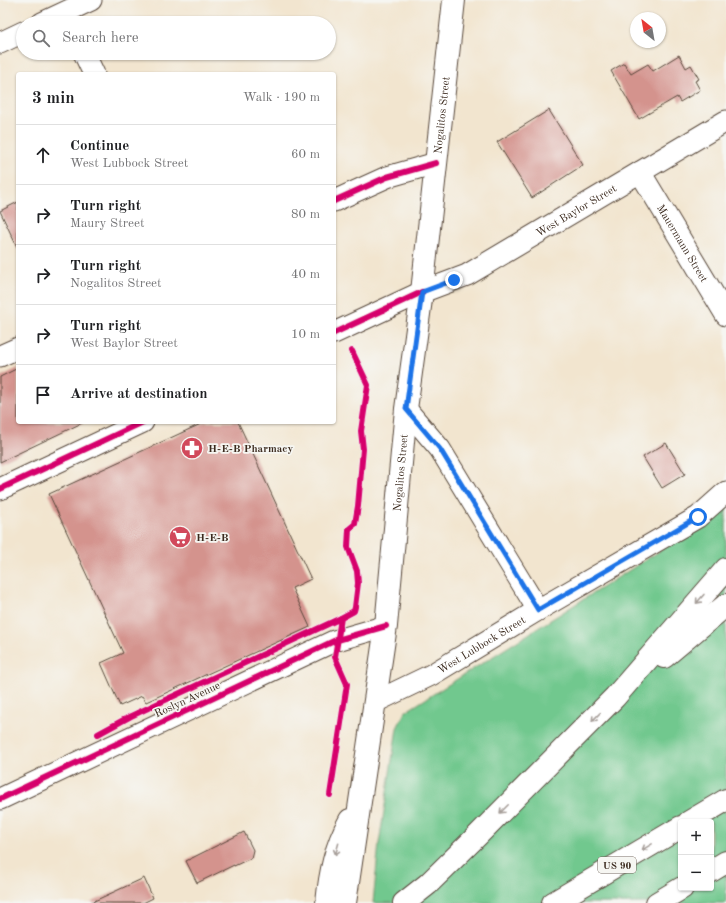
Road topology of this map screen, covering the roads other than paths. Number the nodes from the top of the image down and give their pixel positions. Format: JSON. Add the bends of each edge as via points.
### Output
{"nodes":[{"id":1,"x":91,"y":0,"type":"edge"},
{"id":2,"x":454,"y":0,"type":"edge"},
{"id":3,"x":65,"y":12,"type":"edge"},
{"id":4,"x":16,"y":35,"type":"edge"},
{"id":5,"x":0,"y":43,"type":"edge"},
{"id":6,"x":87,"y":60,"type":"edge"},
{"id":7,"x":93,"y":72,"type":"edge"},
{"id":8,"x":726,"y":120,"type":"edge"},
{"id":9,"x":436,"y":163,"type":"junction"},
{"id":10,"x":640,"y":172,"type":"junction"},
{"id":11,"x":336,"y":201,"type":"edge"},
{"id":12,"x":422,"y":292,"type":"junction"},
{"id":13,"x":726,"y":315,"type":"edge"},
{"id":14,"x":336,"y":332,"type":"edge"},
{"id":15,"x":16,"y":349,"type":"edge"},
{"id":16,"x":0,"y":356,"type":"edge"},
{"id":17,"x":406,"y":409,"type":"junction"},
{"id":18,"x":139,"y":424,"type":"edge"},
{"id":19,"x":0,"y":489,"type":"edge"},
{"id":20,"x":726,"y":492,"type":"edge"},
{"id":21,"x":726,"y":569,"type":"edge"},
{"id":22,"x":726,"y":605,"type":"edge"},
{"id":23,"x":538,"y":610,"type":"junction"},
{"id":24,"x":386,"y":626,"type":"junction"},
{"id":25,"x":615,"y":697,"type":"junction"},
{"id":26,"x":375,"y":702,"type":"junction"},
{"id":27,"x":0,"y":798,"type":"edge"},
{"id":28,"x":726,"y":800,"type":"edge"},
{"id":29,"x":361,"y":802,"type":"junction"},
{"id":30,"x":694,"y":819,"type":"edge"},
{"id":31,"x":678,"y":829,"type":"edge"},
{"id":32,"x":726,"y":862,"type":"edge"},
{"id":33,"x":714,"y":869,"type":"edge"},
{"id":34,"x":678,"y":890,"type":"edge"},
{"id":35,"x":327,"y":903,"type":"edge"},
{"id":36,"x":345,"y":903,"type":"edge"},
{"id":37,"x":404,"y":903,"type":"edge"},
{"id":38,"x":553,"y":903,"type":"edge"},
{"id":39,"x":657,"y":903,"type":"edge"}],
"edges":[{"from":1,"to":3,"type":"street"},
{"from":2,"to":9,"type":"main road","name":"Nogalitos Street"},
{"from":4,"to":5,"type":"street"},
{"from":6,"to":7,"type":"street"},
{"from":8,"to":10,"type":"street","name":"West Baylor Street"},
{"from":9,"to":11,"type":"street","via":[[387,177]]},
{"from":9,"to":12,"type":"main road","name":"Nogalitos Street"},
{"from":10,"to":12,"type":"street","name":"West Baylor Street","via":[[466,275]]},
{"from":10,"to":13,"type":"street","name":"Mauermann Street"},
{"from":12,"to":14,"type":"street","name":"West Baylor Street"},
{"from":12,"to":17,"type":"main road","name":"Nogalitos Street"},
{"from":15,"to":16,"type":"street"},
{"from":17,"to":23,"type":"street","via":[[440,449]]},
{"from":17,"to":24,"type":"main road","name":"Nogalitos Street"},
{"from":18,"to":19,"type":"street"},
{"from":20,"to":23,"type":"street","name":"West Lubbock Street","via":[[698,517]]},
{"from":21,"to":25,"type":"main road","one_way":true},
{"from":22,"to":25,"type":"main road"},
{"from":23,"to":26,"type":"street","name":"West Lubbock Street","via":[[431,675]]},
{"from":24,"to":26,"type":"main road","name":"Nogalitos Street"},
{"from":24,"to":27,"type":"street","name":"Roslyn Avenue","via":[[334,641]]},
{"from":25,"to":37,"type":"main road","one_way":true,"via":[[428,884]]},
{"from":26,"to":29,"type":"main road","name":"Nogalitos Street"},
{"from":28,"to":30,"type":"main road"},
{"from":29,"to":35,"type":"main road","name":"Nogalitos Street","one_way":true,"via":[[341,837],[329,878]]},
{"from":29,"to":36,"type":"main road","name":"Nogalitos Street"},
{"from":31,"to":38,"type":"main road","number":"US 90","one_way":true},
{"from":32,"to":33,"type":"main road"},
{"from":34,"to":39,"type":"main road"}]}
